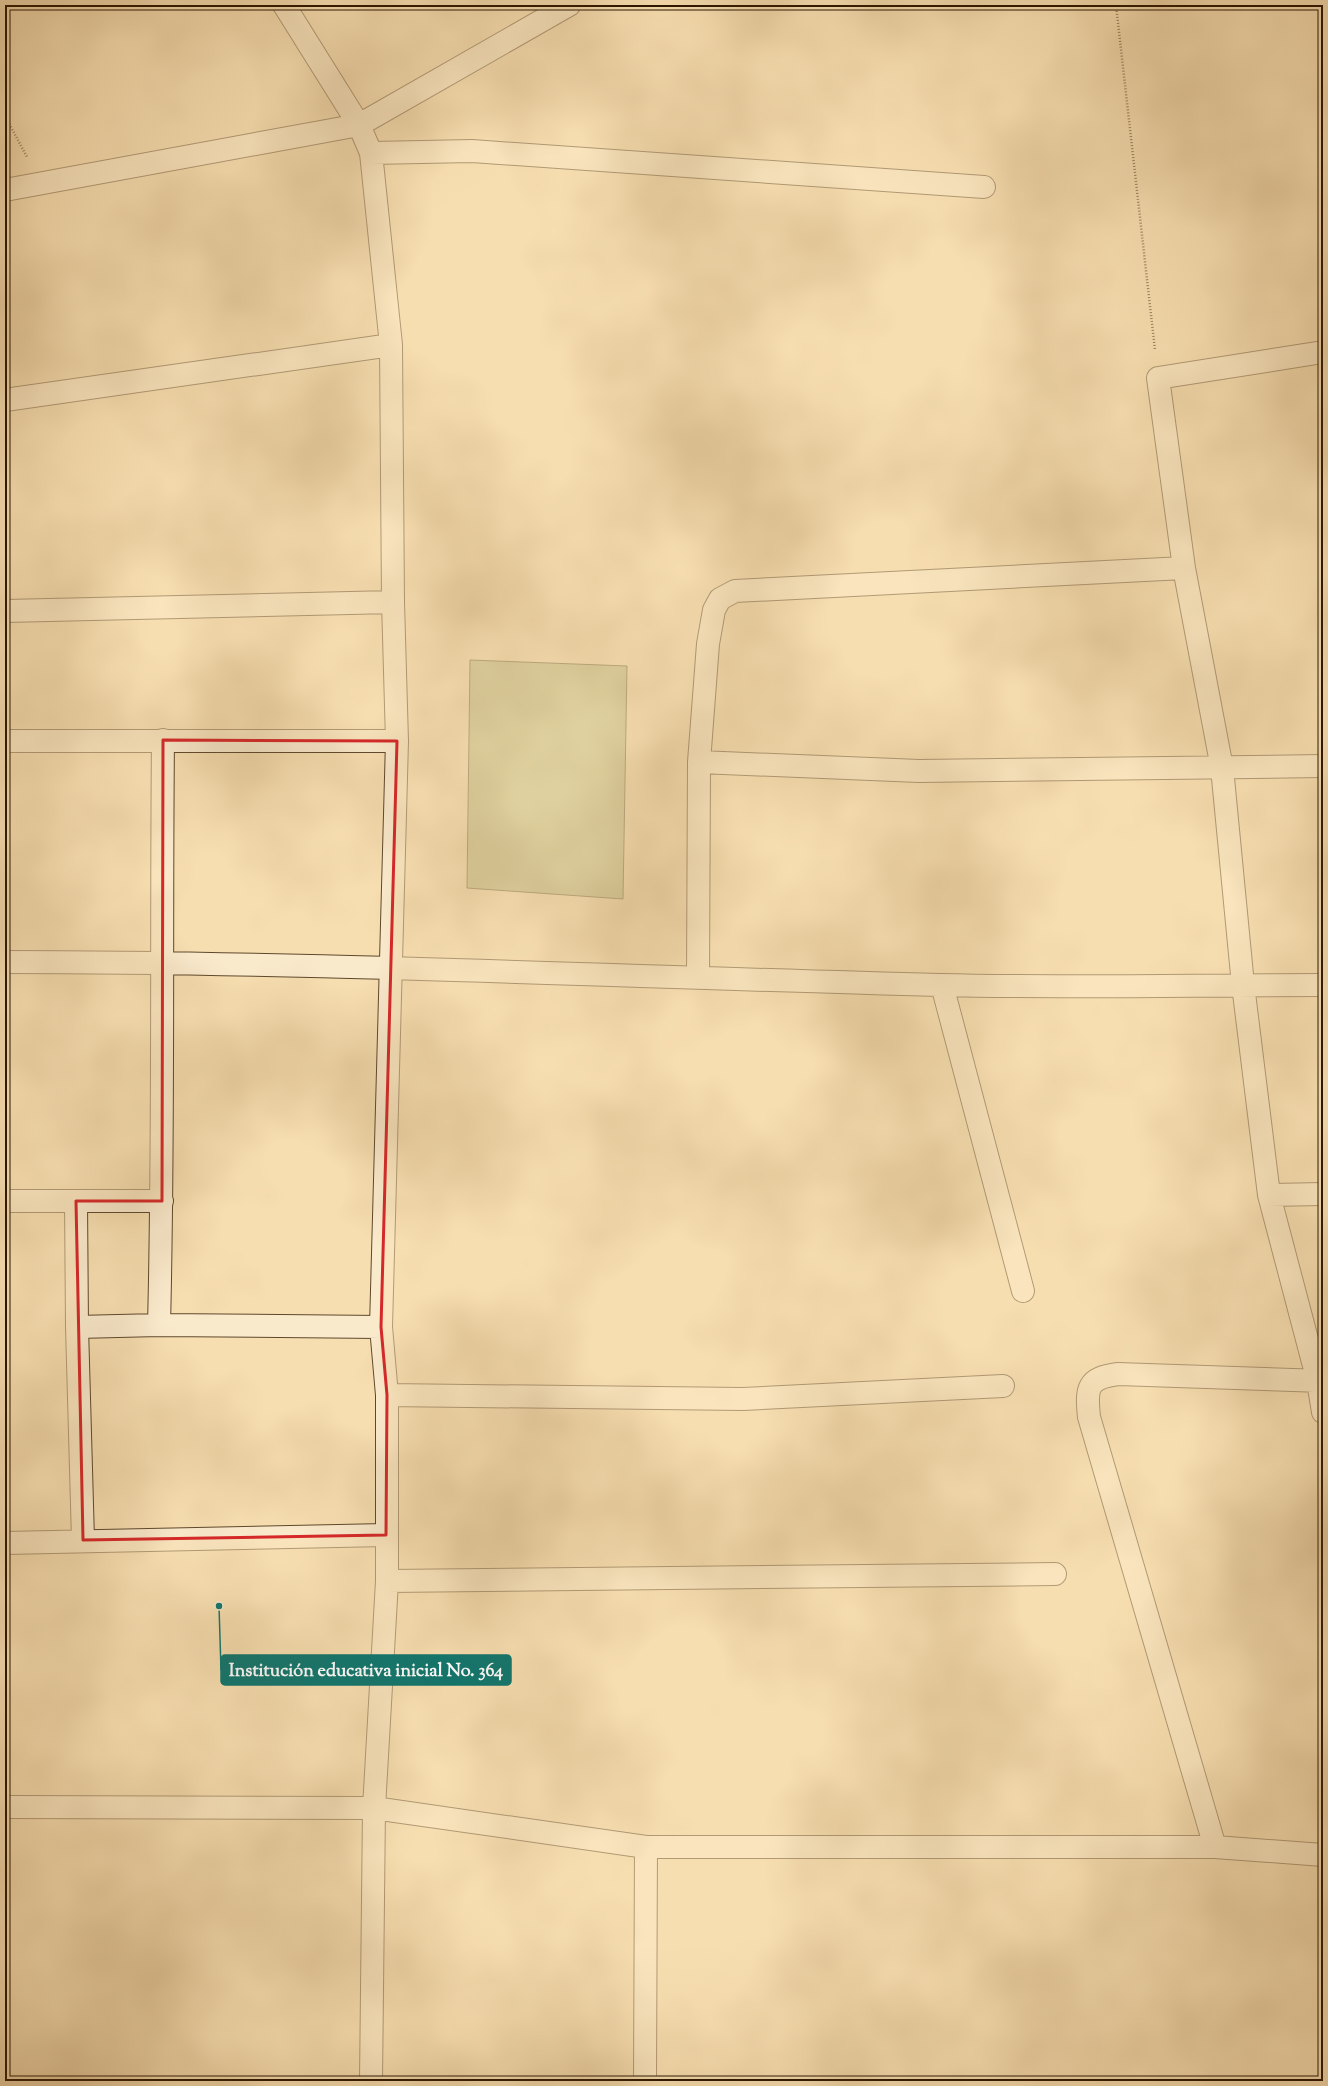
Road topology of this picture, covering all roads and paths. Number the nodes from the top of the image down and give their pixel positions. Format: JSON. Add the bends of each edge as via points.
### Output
{"nodes":[{"id":1,"x":284,"y":5,"type":"edge"},
{"id":2,"x":1116,"y":5,"type":"edge"},
{"id":3,"x":566,"y":6,"type":"edge"},
{"id":4,"x":5,"y":116,"type":"edge"},
{"id":5,"x":359,"y":124,"type":"junction"},
{"id":6,"x":371,"y":153,"type":"junction"},
{"id":7,"x":41,"y":184,"type":"junction"},
{"id":8,"x":984,"y":187,"type":"dead end"},
{"id":9,"x":5,"y":190,"type":"edge"},
{"id":10,"x":391,"y":345,"type":"junction"},
{"id":11,"x":1323,"y":352,"type":"edge"},
{"id":12,"x":1158,"y":378,"type":"junction"},
{"id":13,"x":5,"y":400,"type":"edge"},
{"id":14,"x":1184,"y":568,"type":"junction"},
{"id":15,"x":393,"y":602,"type":"junction"},
{"id":16,"x":5,"y":611,"type":"edge"},
{"id":17,"x":163,"y":740,"type":"junction"},
{"id":18,"x":5,"y":741,"type":"edge"},
{"id":19,"x":397,"y":741,"type":"junction"},
{"id":20,"x":699,"y":762,"type":"junction"},
{"id":21,"x":1323,"y":766,"type":"edge"},
{"id":22,"x":1222,"y":768,"type":"junction"},
{"id":23,"x":5,"y":962,"type":"edge"},
{"id":24,"x":161,"y":962,"type":"junction"},
{"id":25,"x":391,"y":967,"type":"junction"},
{"id":26,"x":698,"y":977,"type":"junction"},
{"id":27,"x":942,"y":985,"type":"junction"},
{"id":28,"x":1243,"y":985,"type":"junction"},
{"id":29,"x":1323,"y":985,"type":"edge"},
{"id":30,"x":1323,"y":1194,"type":"edge"},
{"id":31,"x":1269,"y":1195,"type":"junction"},
{"id":32,"x":5,"y":1201,"type":"edge"},
{"id":33,"x":76,"y":1201,"type":"junction"},
{"id":34,"x":162,"y":1201,"type":"junction"},
{"id":35,"x":1023,"y":1291,"type":"dead end"},
{"id":36,"x":159,"y":1324,"type":"junction"},
{"id":37,"x":77,"y":1327,"type":"junction"},
{"id":38,"x":381,"y":1327,"type":"junction"},
{"id":39,"x":1320,"y":1381,"type":"edge"},
{"id":40,"x":1003,"y":1386,"type":"dead end"},
{"id":41,"x":387,"y":1395,"type":"junction"},
{"id":42,"x":1323,"y":1412,"type":"edge"},
{"id":43,"x":386,"y":1535,"type":"junction"},
{"id":44,"x":83,"y":1540,"type":"junction"},
{"id":45,"x":5,"y":1543,"type":"edge"},
{"id":46,"x":1055,"y":1574,"type":"dead end"},
{"id":47,"x":387,"y":1581,"type":"junction"},
{"id":48,"x":5,"y":1807,"type":"edge"},
{"id":49,"x":374,"y":1808,"type":"junction"},
{"id":50,"x":646,"y":1847,"type":"junction"},
{"id":51,"x":1215,"y":1847,"type":"junction"},
{"id":52,"x":1323,"y":1855,"type":"edge"},
{"id":53,"x":371,"y":2081,"type":"edge"},
{"id":54,"x":645,"y":2081,"type":"edge"}],
"edges":[{"from":1,"to":5,"type":"street"},
{"from":2,"to":12,"type":"path"},
{"from":3,"to":5,"type":"street"},
{"from":4,"to":7,"type":"path"},
{"from":5,"to":6,"type":"street"},
{"from":5,"to":7,"type":"street"},
{"from":6,"to":8,"type":"street","via":[[472,151]]},
{"from":6,"to":10,"type":"street"},
{"from":7,"to":9,"type":"street"},
{"from":10,"to":13,"type":"street"},
{"from":10,"to":15,"type":"street"},
{"from":11,"to":12,"type":"street"},
{"from":12,"to":14,"type":"street"},
{"from":14,"to":20,"type":"street","via":[[735,591],[720,599],[714,610],[708,644]]},
{"from":14,"to":22,"type":"street"},
{"from":15,"to":16,"type":"street"},
{"from":15,"to":19,"type":"street"},
{"from":17,"to":18,"type":"street"},
{"from":17,"to":19,"type":"street"},
{"from":17,"to":24,"type":"street"},
{"from":19,"to":25,"type":"street"},
{"from":20,"to":22,"type":"street","via":[[919,771]]},
{"from":20,"to":26,"type":"street"},
{"from":21,"to":22,"type":"street"},
{"from":22,"to":28,"type":"street"},
{"from":23,"to":24,"type":"street"},
{"from":24,"to":25,"type":"street"},
{"from":24,"to":34,"type":"street"},
{"from":25,"to":26,"type":"street"},
{"from":25,"to":38,"type":"street"},
{"from":26,"to":27,"type":"street"},
{"from":27,"to":28,"type":"street"},
{"from":27,"to":35,"type":"street"},
{"from":28,"to":29,"type":"street"},
{"from":28,"to":31,"type":"street"},
{"from":30,"to":31,"type":"street"},
{"from":31,"to":39,"type":"street"},
{"from":32,"to":33,"type":"street"},
{"from":33,"to":34,"type":"street"},
{"from":33,"to":37,"type":"street"},
{"from":34,"to":36,"type":"street"},
{"from":36,"to":37,"type":"street"},
{"from":36,"to":38,"type":"street"},
{"from":37,"to":44,"type":"street"},
{"from":38,"to":41,"type":"street"},
{"from":39,"to":42,"type":"street"},
{"from":39,"to":51,"type":"street","via":[[1118,1374],[1102,1376],[1091,1385],[1087,1397],[1089,1417]]},
{"from":40,"to":41,"type":"street","via":[[743,1399]]},
{"from":41,"to":43,"type":"street"},
{"from":43,"to":44,"type":"street"},
{"from":43,"to":47,"type":"street"},
{"from":44,"to":45,"type":"street"},
{"from":46,"to":47,"type":"street"},
{"from":47,"to":49,"type":"street"},
{"from":48,"to":49,"type":"street"},
{"from":49,"to":50,"type":"street"},
{"from":49,"to":53,"type":"street"},
{"from":50,"to":51,"type":"street"},
{"from":50,"to":54,"type":"street"},
{"from":51,"to":52,"type":"street"}]}
